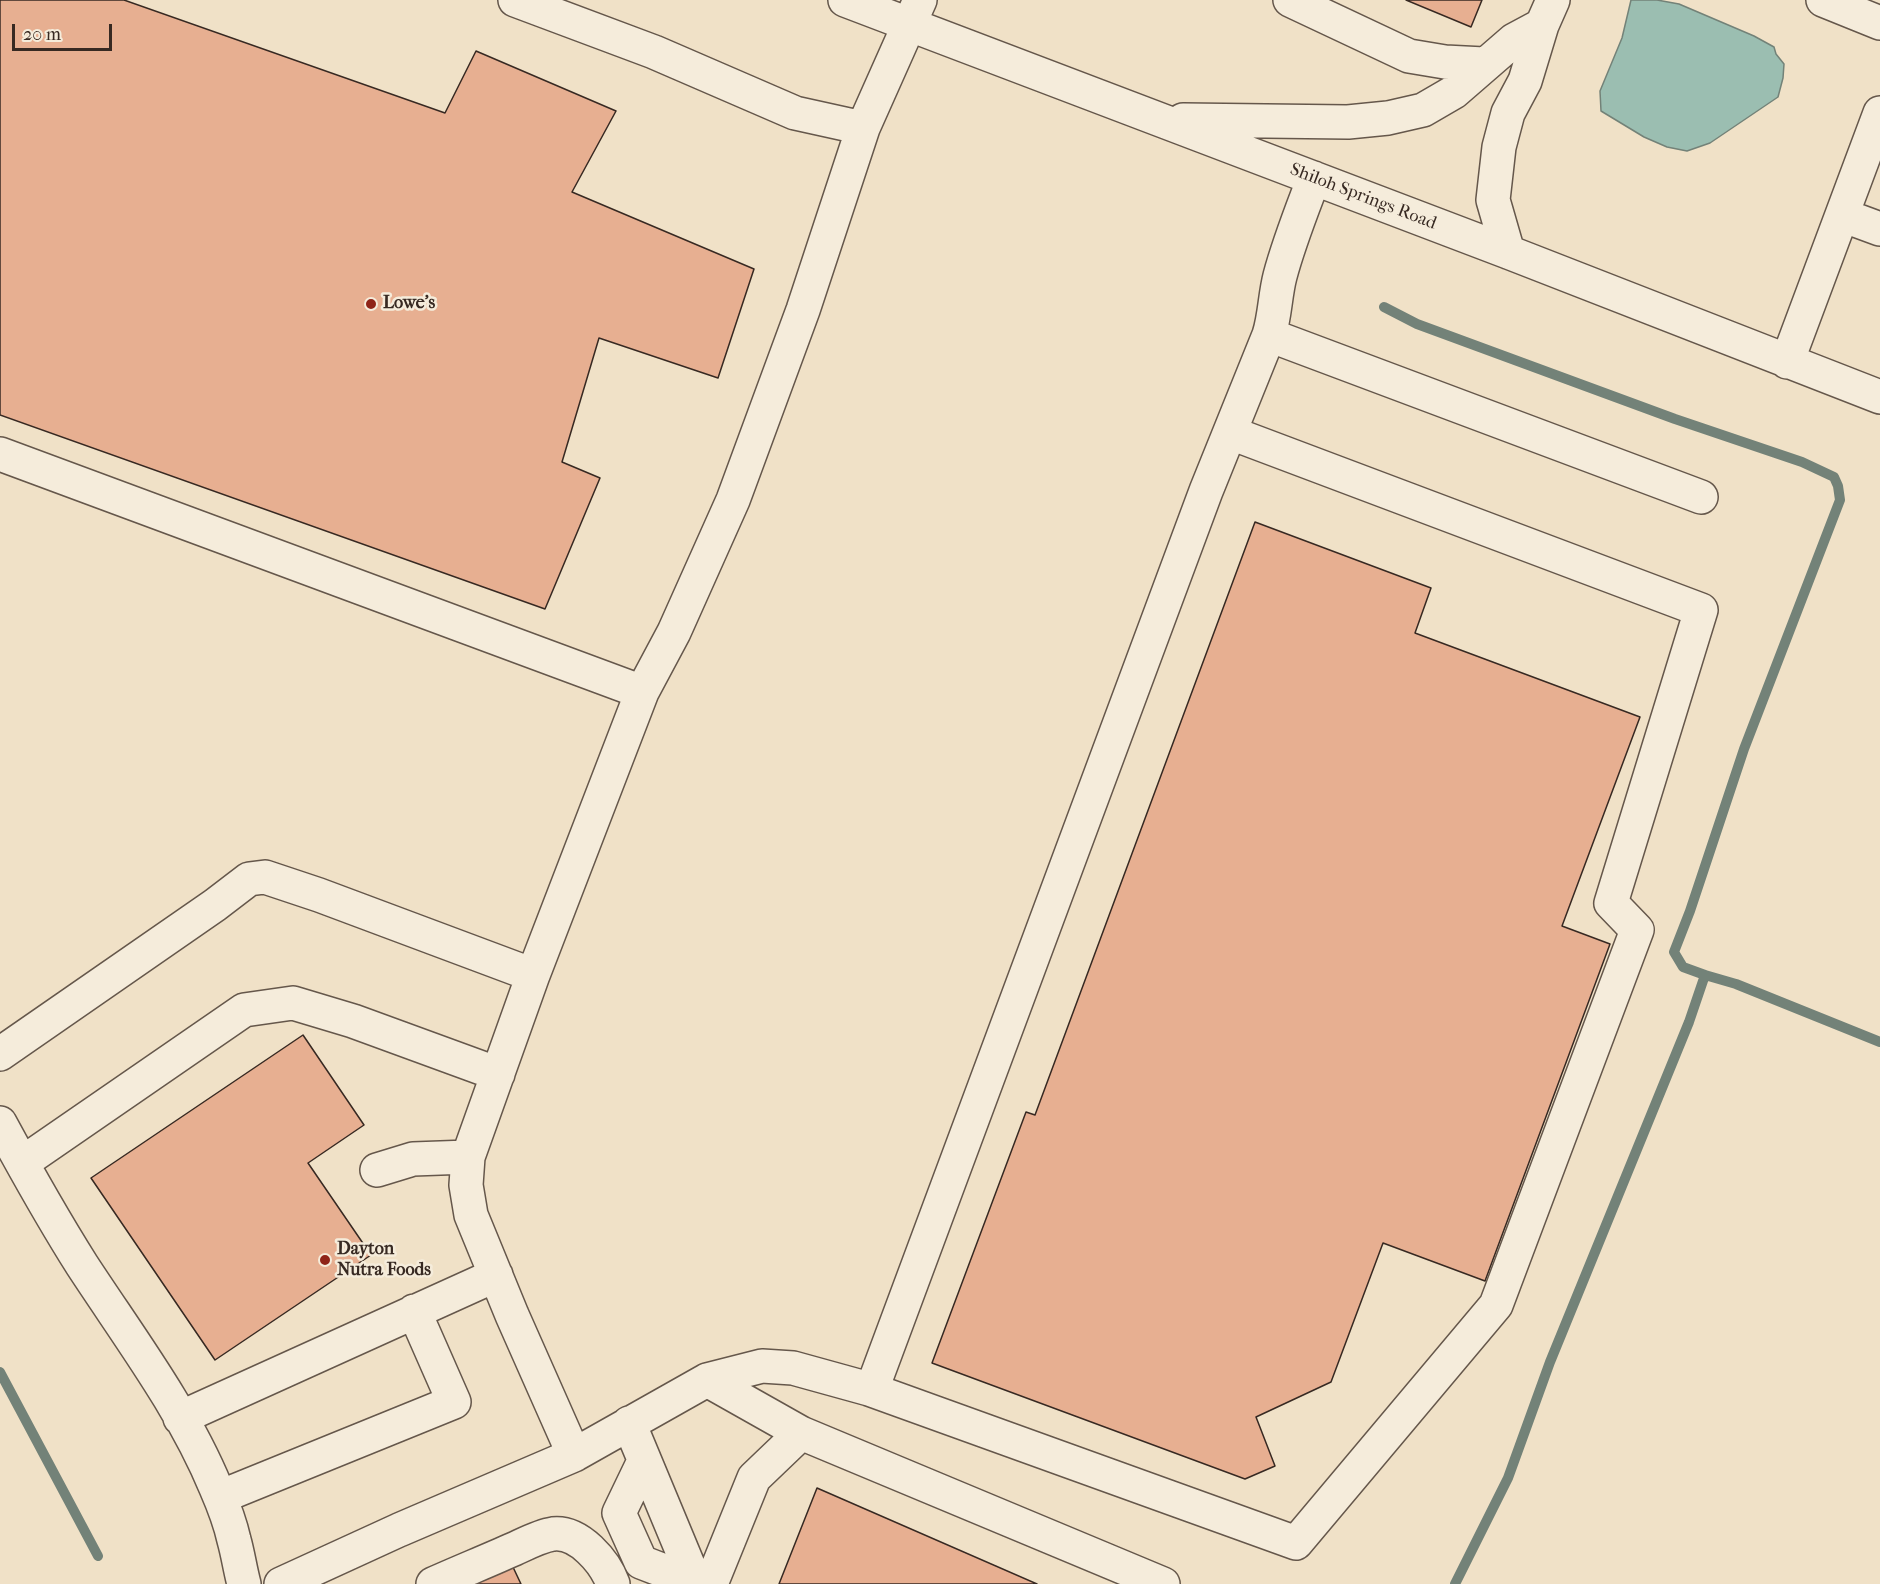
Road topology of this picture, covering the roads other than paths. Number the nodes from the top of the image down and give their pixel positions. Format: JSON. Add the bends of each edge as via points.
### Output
{"nodes":[{"id":1,"x":515,"y":0,"type":"edge"},
{"id":2,"x":845,"y":0,"type":"edge"},
{"id":3,"x":1290,"y":0,"type":"edge"},
{"id":4,"x":1823,"y":0,"type":"edge"},
{"id":5,"x":914,"y":12,"type":"edge"},
{"id":6,"x":1548,"y":12,"type":"edge"},
{"id":7,"x":1880,"y":23,"type":"edge"},
{"id":8,"x":1484,"y":64,"type":"junction"},
{"id":9,"x":1880,"y":113,"type":"edge"},
{"id":10,"x":1160,"y":120,"type":"junction"},
{"id":11,"x":863,"y":128,"type":"junction"},
{"id":12,"x":1314,"y":178,"type":"junction"},
{"id":13,"x":1842,"y":215,"type":"junction"},
{"id":14,"x":1880,"y":230,"type":"edge"},
{"id":15,"x":1508,"y":252,"type":"junction"},
{"id":16,"x":1269,"y":335,"type":"junction"},
{"id":17,"x":1787,"y":362,"type":"junction"},
{"id":18,"x":1880,"y":397,"type":"edge"},
{"id":19,"x":1231,"y":433,"type":"junction"},
{"id":20,"x":0,"y":454,"type":"edge"},
{"id":21,"x":1701,"y":497,"type":"dead end"},
{"id":22,"x":642,"y":692,"type":"junction"},
{"id":23,"x":533,"y":975,"type":"junction"},
{"id":24,"x":0,"y":1054,"type":"edge"},
{"id":25,"x":498,"y":1074,"type":"junction"},
{"id":26,"x":0,"y":1123,"type":"edge"},
{"id":27,"x":468,"y":1157,"type":"junction"},
{"id":28,"x":22,"y":1163,"type":"junction"},
{"id":29,"x":377,"y":1170,"type":"dead end"},
{"id":30,"x":496,"y":1275,"type":"junction"},
{"id":31,"x":414,"y":1311,"type":"junction"},
{"id":32,"x":707,"y":1380,"type":"junction"},
{"id":33,"x":868,"y":1389,"type":"junction"},
{"id":34,"x":180,"y":1418,"type":"junction"},
{"id":35,"x":629,"y":1423,"type":"junction"},
{"id":36,"x":801,"y":1433,"type":"junction"},
{"id":37,"x":574,"y":1455,"type":"junction"},
{"id":38,"x":644,"y":1461,"type":"junction"},
{"id":39,"x":220,"y":1497,"type":"junction"},
{"id":40,"x":244,"y":1584,"type":"edge"},
{"id":41,"x":281,"y":1584,"type":"edge"},
{"id":42,"x":433,"y":1584,"type":"edge"},
{"id":43,"x":613,"y":1584,"type":"edge"},
{"id":44,"x":696,"y":1584,"type":"edge"},
{"id":45,"x":711,"y":1584,"type":"edge"},
{"id":46,"x":1163,"y":1584,"type":"edge"}],
"edges":[{"from":1,"to":11,"type":"street","via":[[654,52],[795,113]]},
{"from":2,"to":5,"type":"street","name":"Shiloh Springs Road"},
{"from":3,"to":8,"type":"street","via":[[1409,56]]},
{"from":4,"to":7,"type":"street"},
{"from":5,"to":10,"type":"street","name":"Shiloh Springs Road"},
{"from":5,"to":11,"type":"street"},
{"from":6,"to":8,"type":"street"},
{"from":6,"to":15,"type":"street","via":[[1525,81],[1508,113],[1499,147],[1493,201]]},
{"from":8,"to":10,"type":"street","via":[[1454,92],[1423,110],[1388,118],[1337,122]]},
{"from":9,"to":13,"type":"street"},
{"from":10,"to":12,"type":"street","name":"Shiloh Springs Road"},
{"from":11,"to":22,"type":"street","via":[[733,500],[674,632]]},
{"from":12,"to":15,"type":"street","name":"Shiloh Springs Road"},
{"from":12,"to":16,"type":"street","via":[[1280,277]]},
{"from":13,"to":14,"type":"street"},
{"from":13,"to":17,"type":"street"},
{"from":15,"to":17,"type":"street","name":"Shiloh Springs Road"},
{"from":16,"to":19,"type":"street"},
{"from":16,"to":21,"type":"street"},
{"from":17,"to":18,"type":"street","name":"Shiloh Springs Road"},
{"from":19,"to":33,"type":"street","via":[[1206,491],[875,1381]]},
{"from":19,"to":33,"type":"street","via":[[1701,610],[1611,903],[1637,930],[1496,1305],[1296,1543]]},
{"from":20,"to":22,"type":"street"},
{"from":22,"to":23,"type":"street"},
{"from":23,"to":24,"type":"street","via":[[265,877],[249,879]]},
{"from":23,"to":25,"type":"street"},
{"from":25,"to":27,"type":"street"},
{"from":25,"to":28,"type":"street","via":[[293,1003],[244,1010]]},
{"from":26,"to":28,"type":"street"},
{"from":27,"to":29,"type":"street","via":[[413,1159]]},
{"from":27,"to":30,"type":"street","via":[[466,1185],[471,1215]]},
{"from":28,"to":34,"type":"street","via":[[43,1203]]},
{"from":30,"to":31,"type":"street"},
{"from":30,"to":37,"type":"street"},
{"from":31,"to":34,"type":"street"},
{"from":31,"to":39,"type":"street","via":[[454,1402]]},
{"from":32,"to":33,"type":"street","via":[[772,1366]]},
{"from":32,"to":35,"type":"street"},
{"from":32,"to":36,"type":"street"},
{"from":34,"to":39,"type":"street"},
{"from":35,"to":37,"type":"street"},
{"from":35,"to":38,"type":"street"},
{"from":36,"to":45,"type":"street","via":[[754,1478]]},
{"from":36,"to":46,"type":"street"},
{"from":37,"to":41,"type":"street"},
{"from":38,"to":44,"type":"street"},
{"from":38,"to":44,"type":"street","via":[[619,1513],[641,1562]]},
{"from":39,"to":40,"type":"street"},
{"from":42,"to":43,"type":"street","via":[[554,1534],[573,1538],[593,1552],[608,1569]]}]}
